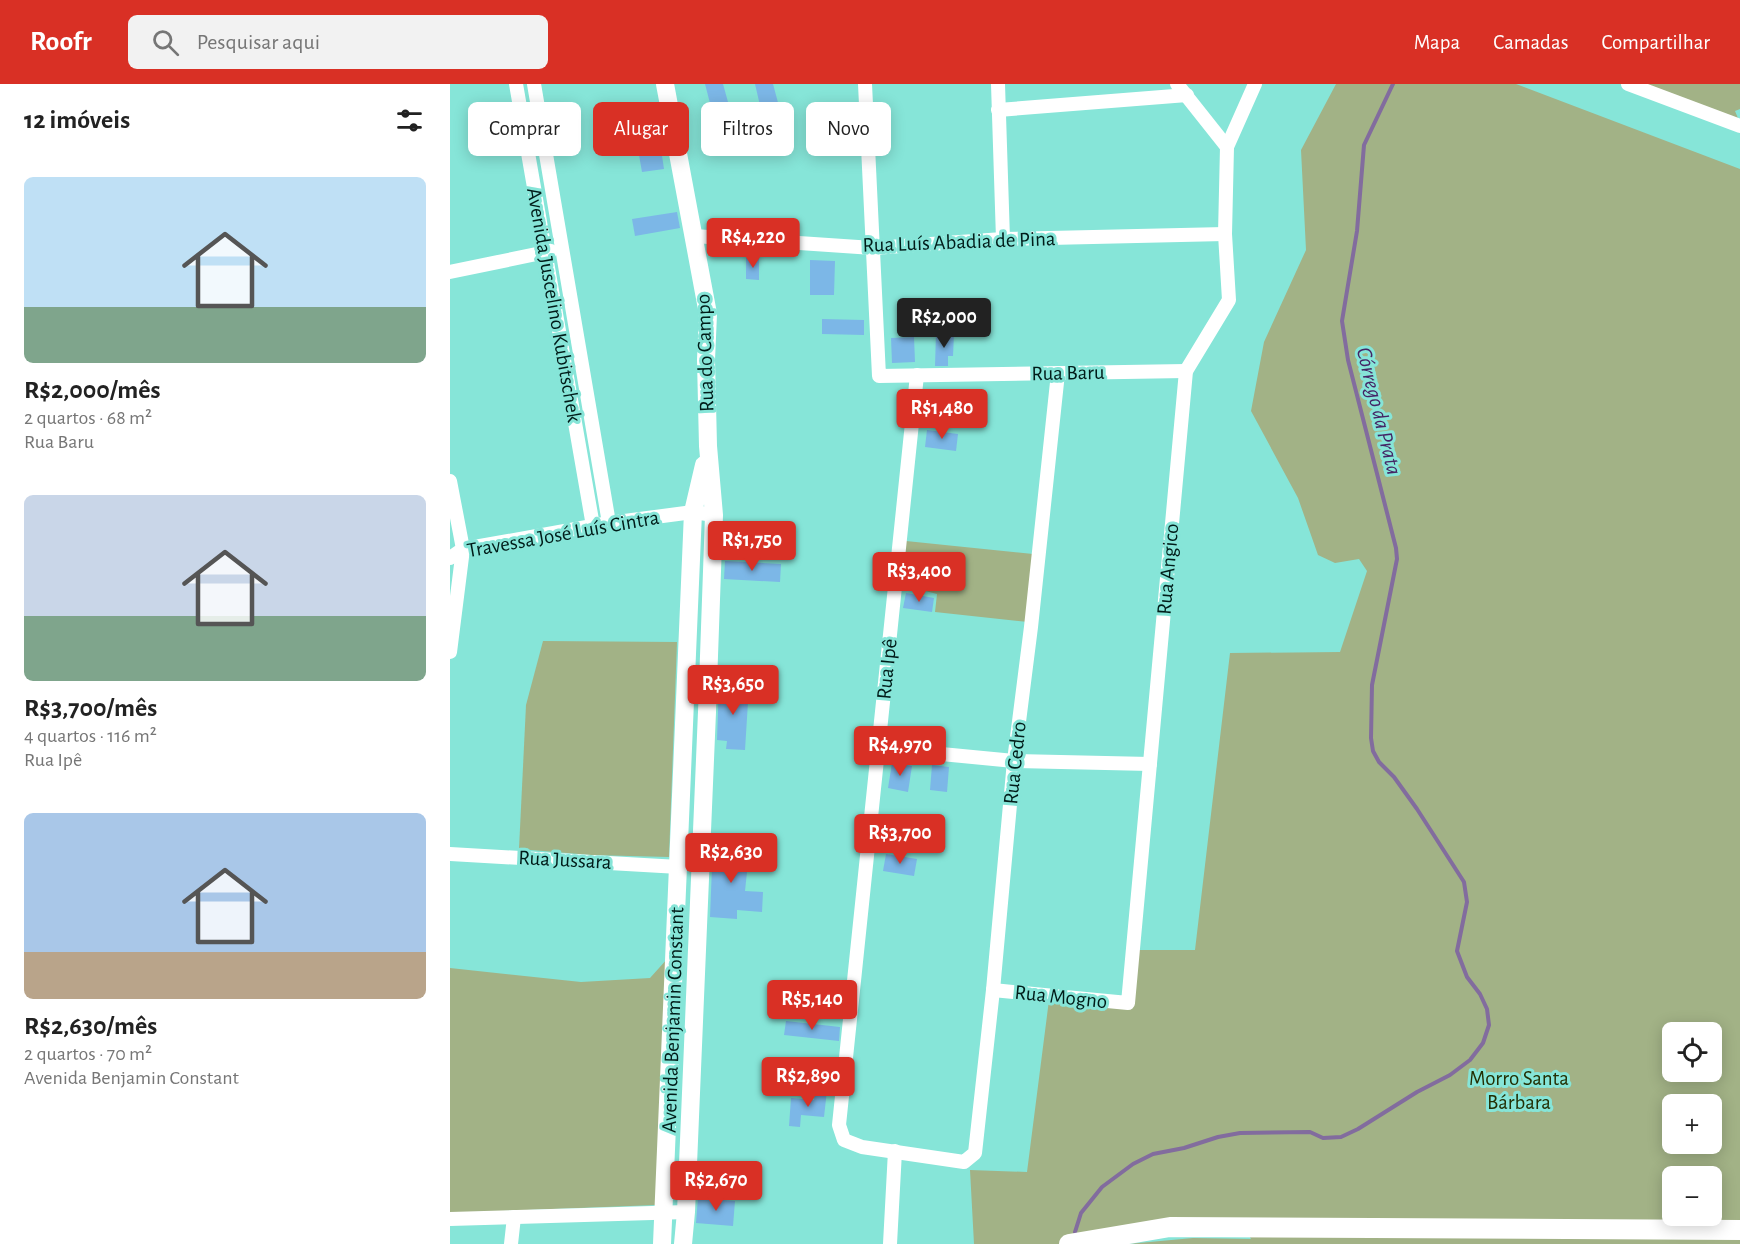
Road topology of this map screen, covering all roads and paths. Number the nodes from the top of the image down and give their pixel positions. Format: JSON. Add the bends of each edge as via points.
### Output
{"nodes":[{"id":1,"x":516,"y":84,"type":"edge"},
{"id":2,"x":534,"y":84,"type":"edge"},
{"id":3,"x":665,"y":84,"type":"edge"},
{"id":4,"x":865,"y":84,"type":"edge"},
{"id":5,"x":998,"y":84,"type":"edge"},
{"id":6,"x":1177,"y":84,"type":"edge"},
{"id":7,"x":1255,"y":84,"type":"edge"},
{"id":8,"x":1628,"y":84,"type":"edge"},
{"id":9,"x":1187,"y":95,"type":"junction"},
{"id":10,"x":998,"y":110,"type":"junction"},
{"id":11,"x":1740,"y":126,"type":"edge"},
{"id":12,"x":1227,"y":147,"type":"junction"},
{"id":13,"x":1226,"y":234,"type":"junction"},
{"id":14,"x":694,"y":236,"type":"junction"},
{"id":15,"x":1003,"y":239,"type":"junction"},
{"id":16,"x":873,"y":248,"type":"junction"},
{"id":17,"x":562,"y":249,"type":"junction"},
{"id":18,"x":544,"y":252,"type":"junction"},
{"id":19,"x":450,"y":272,"type":"edge"},
{"id":20,"x":579,"y":346,"type":"junction"},
{"id":21,"x":561,"y":349,"type":"junction"},
{"id":22,"x":1185,"y":372,"type":"junction"},
{"id":23,"x":1058,"y":373,"type":"junction"},
{"id":24,"x":917,"y":375,"type":"junction"},
{"id":25,"x":708,"y":446,"type":"junction"},
{"id":26,"x":450,"y":481,"type":"edge"},
{"id":27,"x":693,"y":512,"type":"junction"},
{"id":28,"x":714,"y":515,"type":"junction"},
{"id":29,"x":609,"y":523,"type":"junction"},
{"id":30,"x":593,"y":526,"type":"junction"},
{"id":31,"x":463,"y":549,"type":"junction"},
{"id":32,"x":450,"y":558,"type":"edge"},
{"id":33,"x":450,"y":652,"type":"edge"},
{"id":34,"x":685,"y":711,"type":"junction"},
{"id":35,"x":707,"y":712,"type":"junction"},
{"id":36,"x":879,"y":748,"type":"junction"},
{"id":37,"x":1014,"y":761,"type":"junction"},
{"id":38,"x":1150,"y":764,"type":"junction"},
{"id":39,"x":450,"y":854,"type":"edge"},
{"id":40,"x":679,"y":867,"type":"junction"},
{"id":41,"x":993,"y":990,"type":"junction"},
{"id":42,"x":1128,"y":1003,"type":"joint"},
{"id":43,"x":895,"y":1151,"type":"junction"},
{"id":44,"x":666,"y":1172,"type":"junction"},
{"id":45,"x":688,"y":1173,"type":"junction"},
{"id":46,"x":665,"y":1211,"type":"junction"},
{"id":47,"x":686,"y":1212,"type":"junction"},
{"id":48,"x":514,"y":1217,"type":"junction"},
{"id":49,"x":450,"y":1219,"type":"edge"},
{"id":50,"x":1740,"y":1230,"type":"edge"},
{"id":51,"x":511,"y":1244,"type":"edge"},
{"id":52,"x":662,"y":1244,"type":"edge"},
{"id":53,"x":683,"y":1244,"type":"edge"},
{"id":54,"x":890,"y":1244,"type":"edge"},
{"id":55,"x":1069,"y":1244,"type":"edge"}],
"edges":[{"from":1,"to":18,"type":"street","name":"Avenida Juscelino Kubitschek"},
{"from":2,"to":17,"type":"street","name":"Avenida Juscelino Kubitschek"},
{"from":3,"to":14,"type":"street","name":"Rua do Campo"},
{"from":4,"to":16,"type":"street"},
{"from":5,"to":10,"type":"street"},
{"from":6,"to":9,"type":"street"},
{"from":7,"to":12,"type":"street"},
{"from":8,"to":11,"type":"street"},
{"from":9,"to":10,"type":"street"},
{"from":9,"to":12,"type":"street"},
{"from":10,"to":15,"type":"street"},
{"from":12,"to":13,"type":"street","name":"Rua Angico"},
{"from":13,"to":15,"type":"street","name":"Rua Luís Abadia de Pina"},
{"from":13,"to":22,"type":"street","name":"Rua Angico","via":[[1229,300]]},
{"from":14,"to":16,"type":"street","name":"Rua Luís Abadia de Pina"},
{"from":14,"to":25,"type":"street","name":"Rua do Campo","via":[[708,314]]},
{"from":15,"to":16,"type":"street","name":"Rua Luís Abadia de Pina"},
{"from":16,"to":24,"type":"street","name":"Rua Baru","via":[[879,376]]},
{"from":17,"to":18,"type":"street"},
{"from":17,"to":20,"type":"street","name":"Avenida Juscelino Kubitschek"},
{"from":18,"to":19,"type":"street"},
{"from":18,"to":21,"type":"street","name":"Avenida Juscelino Kubitschek"},
{"from":20,"to":21,"type":"street"},
{"from":20,"to":29,"type":"street","name":"Avenida Juscelino Kubitschek"},
{"from":21,"to":30,"type":"street","name":"Avenida Juscelino Kubitschek"},
{"from":22,"to":23,"type":"street","name":"Rua Baru"},
{"from":22,"to":38,"type":"street","name":"Rua Angico"},
{"from":23,"to":24,"type":"street","name":"Rua Baru"},
{"from":23,"to":37,"type":"street","name":"Rua Cedro"},
{"from":24,"to":36,"type":"street","name":"Rua Ipê"},
{"from":25,"to":27,"type":"street","name":"Avenida Benjamin Constant"},
{"from":25,"to":28,"type":"street","name":"Avenida Benjamin Constant"},
{"from":26,"to":31,"type":"street"},
{"from":27,"to":28,"type":"street","name":"Travessa José Luís Cintra"},
{"from":27,"to":29,"type":"street","name":"Travessa José Luís Cintra"},
{"from":27,"to":34,"type":"street","name":"Avenida Benjamin Constant"},
{"from":28,"to":35,"type":"street","name":"Avenida Benjamin Constant"},
{"from":29,"to":30,"type":"street","name":"Travessa José Luís Cintra"},
{"from":30,"to":31,"type":"street","name":"Travessa José Luís Cintra"},
{"from":31,"to":32,"type":"street","name":"Travessa José Luís Cintra"},
{"from":31,"to":33,"type":"street"},
{"from":34,"to":35,"type":"street"},
{"from":34,"to":40,"type":"street","name":"Avenida Benjamin Constant"},
{"from":35,"to":45,"type":"street","name":"Avenida Benjamin Constant"},
{"from":36,"to":37,"type":"street"},
{"from":36,"to":43,"type":"street","name":"Rua Ipê","via":[[839,1125],[844,1140],[861,1147]]},
{"from":37,"to":38,"type":"street"},
{"from":37,"to":41,"type":"street","name":"Rua Cedro"},
{"from":38,"to":42,"type":"street","name":"Rua Angico"},
{"from":39,"to":40,"type":"street","name":"Rua Jussara"},
{"from":40,"to":44,"type":"street","name":"Avenida Benjamin Constant"},
{"from":41,"to":42,"type":"street","name":"Rua Mogno"},
{"from":41,"to":43,"type":"street","name":"Rua Cedro","via":[[975,1153],[964,1162]]},
{"from":43,"to":54,"type":"street"},
{"from":44,"to":45,"type":"street"},
{"from":44,"to":46,"type":"street","name":"Avenida Benjamin Constant"},
{"from":45,"to":47,"type":"street","name":"Avenida Benjamin Constant"},
{"from":46,"to":47,"type":"street"},
{"from":46,"to":48,"type":"street"},
{"from":46,"to":52,"type":"street","name":"Avenida Benjamin Constant"},
{"from":47,"to":53,"type":"street","name":"Avenida Benjamin Constant"},
{"from":48,"to":49,"type":"street"},
{"from":48,"to":51,"type":"street"},
{"from":50,"to":55,"type":"main road","via":[[1170,1227]]}]}
